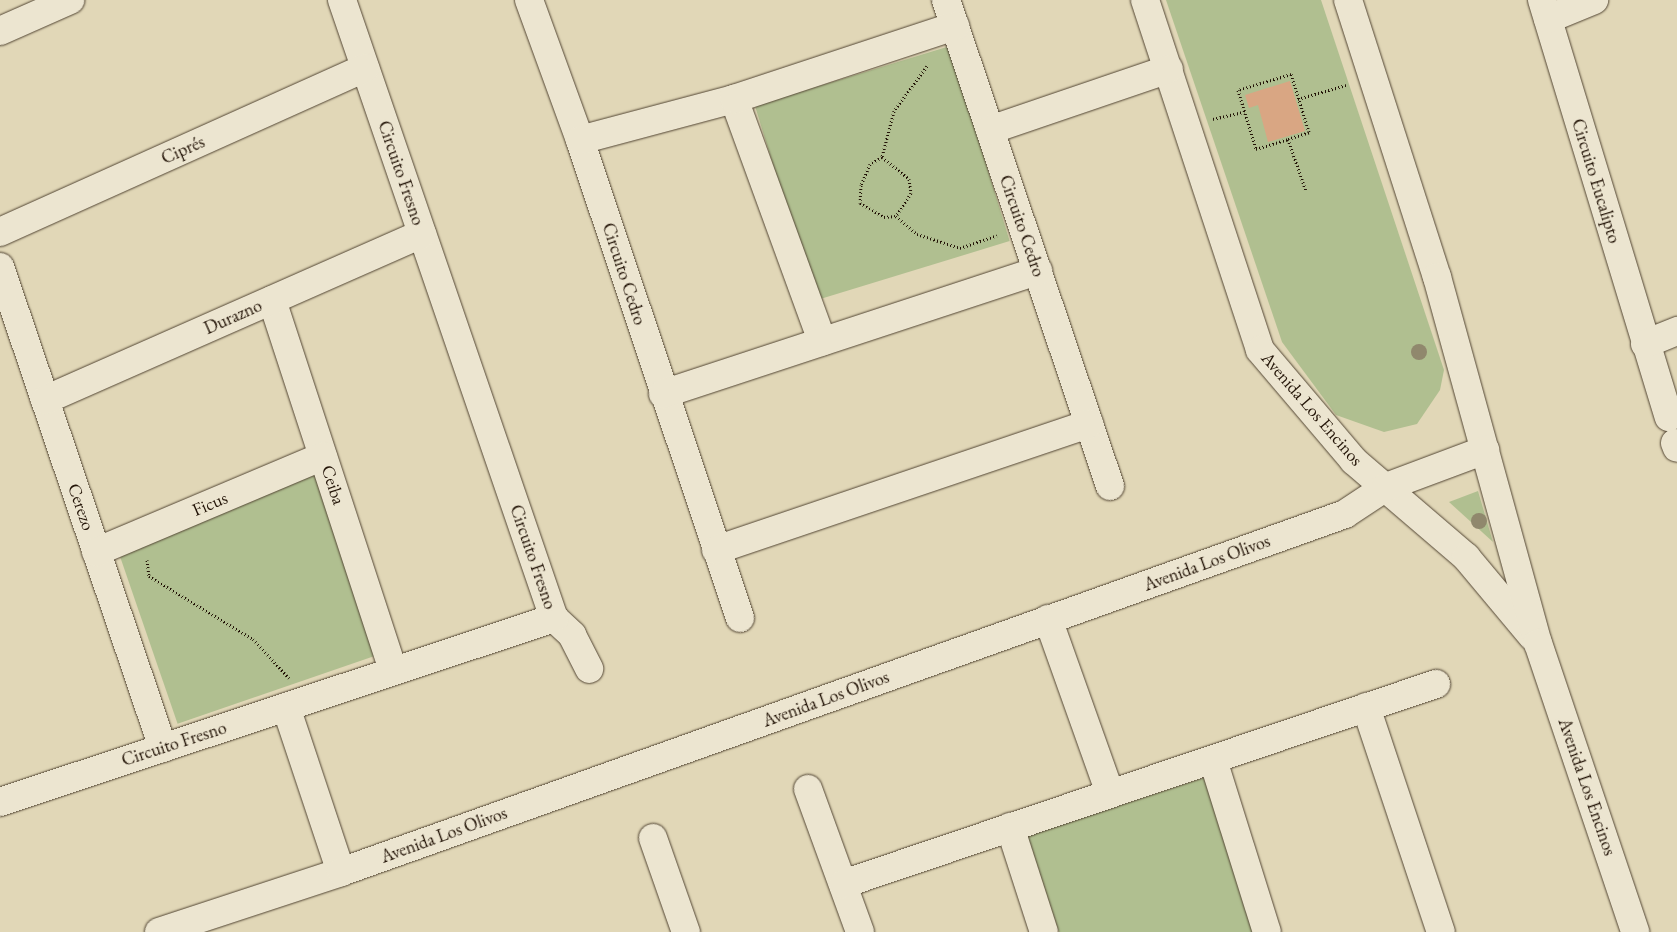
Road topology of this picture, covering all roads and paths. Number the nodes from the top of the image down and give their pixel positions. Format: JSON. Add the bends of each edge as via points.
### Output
{"nodes":[{"id":1,"x":70,"y":0,"type":"edge"},
{"id":2,"x":342,"y":0,"type":"edge"},
{"id":3,"x":529,"y":0,"type":"edge"},
{"id":4,"x":946,"y":0,"type":"edge"},
{"id":5,"x":1145,"y":0,"type":"edge"},
{"id":6,"x":1348,"y":0,"type":"edge"},
{"id":7,"x":1594,"y":0,"type":"edge"},
{"id":8,"x":1545,"y":9,"type":"edge"},
{"id":9,"x":955,"y":26,"type":"junction"},
{"id":10,"x":0,"y":31,"type":"edge"},
{"id":11,"x":934,"y":64,"type":"dead end"},
{"id":12,"x":365,"y":68,"type":"junction"},
{"id":13,"x":1170,"y":69,"type":"junction"},
{"id":14,"x":1374,"y":78,"type":"junction"},
{"id":15,"x":734,"y":99,"type":"junction"},
{"id":16,"x":1298,"y":99,"type":"junction"},
{"id":17,"x":990,"y":130,"type":"junction"},
{"id":18,"x":1288,"y":139,"type":"junction"},
{"id":19,"x":580,"y":140,"type":"junction"},
{"id":20,"x":882,"y":158,"type":"junction"},
{"id":21,"x":1306,"y":191,"type":"dead end"},
{"id":22,"x":896,"y":216,"type":"junction"},
{"id":23,"x":0,"y":232,"type":"edge"},
{"id":24,"x":1005,"y":232,"type":"dead end"},
{"id":25,"x":422,"y":234,"type":"junction"},
{"id":26,"x":0,"y":267,"type":"edge"},
{"id":27,"x":1038,"y":271,"type":"junction"},
{"id":28,"x":272,"y":300,"type":"junction"},
{"id":29,"x":1677,"y":332,"type":"edge"},
{"id":30,"x":822,"y":341,"type":"junction"},
{"id":31,"x":1645,"y":344,"type":"junction"},
{"id":32,"x":663,"y":394,"type":"junction"},
{"id":33,"x":45,"y":400,"type":"junction"},
{"id":34,"x":1089,"y":424,"type":"junction"},
{"id":35,"x":1674,"y":436,"type":"edge"},
{"id":36,"x":1485,"y":450,"type":"junction"},
{"id":37,"x":323,"y":456,"type":"junction"},
{"id":38,"x":1110,"y":486,"type":"dead end"},
{"id":39,"x":1386,"y":487,"type":"junction"},
{"id":40,"x":142,"y":532,"type":"junction"},
{"id":41,"x":716,"y":550,"type":"junction"},
{"id":42,"x":96,"y":552,"type":"junction"},
{"id":43,"x":554,"y":618,"type":"junction"},
{"id":44,"x":740,"y":618,"type":"dead end"},
{"id":45,"x":1048,"y":619,"type":"junction"},
{"id":46,"x":1538,"y":643,"type":"junction"},
{"id":47,"x":589,"y":669,"type":"dead end"},
{"id":48,"x":393,"y":671,"type":"junction"},
{"id":49,"x":1436,"y":684,"type":"dead end"},
{"id":50,"x":298,"y":703,"type":"junction"},
{"id":51,"x":1366,"y":707,"type":"junction"},
{"id":52,"x":163,"y":748,"type":"junction"},
{"id":53,"x":1213,"y":760,"type":"junction"},
{"id":54,"x":808,"y":789,"type":"dead end"},
{"id":55,"x":1110,"y":793,"type":"junction"},
{"id":56,"x":1,"y":798,"type":"edge"},
{"id":57,"x":1010,"y":827,"type":"junction"},
{"id":58,"x":654,"y":838,"type":"dead end"},
{"id":59,"x":341,"y":872,"type":"junction"},
{"id":60,"x":843,"y":884,"type":"junction"},
{"id":61,"x":227,"y":921,"type":"edge"},
{"id":62,"x":159,"y":932,"type":"edge"},
{"id":63,"x":686,"y":932,"type":"edge"},
{"id":64,"x":860,"y":932,"type":"edge"},
{"id":65,"x":1044,"y":932,"type":"edge"},
{"id":66,"x":1267,"y":932,"type":"edge"},
{"id":67,"x":1440,"y":932,"type":"edge"},
{"id":68,"x":1635,"y":932,"type":"edge"}],
"edges":[{"from":1,"to":10,"type":"street"},
{"from":2,"to":12,"type":"street","name":"Circuito Fresno"},
{"from":3,"to":19,"type":"street","name":"Circuito Cedro"},
{"from":4,"to":9,"type":"street","name":"Circuito Cedro"},
{"from":5,"to":13,"type":"street","name":"Avenida Los Encinos"},
{"from":6,"to":14,"type":"street","name":"Avenida Los Encinos"},
{"from":7,"to":8,"type":"street","name":"Circuito Eucalipto"},
{"from":8,"to":31,"type":"street","name":"Circuito Eucalipto"},
{"from":9,"to":15,"type":"street"},
{"from":9,"to":17,"type":"street","name":"Circuito Cedro"},
{"from":11,"to":20,"type":"path","via":[[926,66],[894,111]]},
{"from":12,"to":23,"type":"street","name":"Ciprés"},
{"from":12,"to":25,"type":"street","name":"Circuito Fresno"},
{"from":13,"to":17,"type":"street"},
{"from":13,"to":39,"type":"street","name":"Avenida Los Encinos","via":[[1260,350],[1354,461]]},
{"from":14,"to":16,"type":"path"},
{"from":14,"to":36,"type":"street","name":"Avenida Los Encinos","via":[[1437,277]]},
{"from":15,"to":19,"type":"street"},
{"from":15,"to":30,"type":"street"},
{"from":16,"to":18,"type":"path","via":[[1309,132]]},
{"from":16,"to":18,"type":"path","via":[[1291,74],[1238,90],[1256,149]]},
{"from":17,"to":27,"type":"street","name":"Circuito Cedro"},
{"from":18,"to":21,"type":"path"},
{"from":19,"to":32,"type":"street","name":"Circuito Cedro"},
{"from":20,"to":22,"type":"path","via":[[909,179],[911,193]]},
{"from":20,"to":22,"type":"path","via":[[870,164],[861,185],[860,203],[884,216]]},
{"from":22,"to":24,"type":"path","via":[[917,234],[960,248]]},
{"from":25,"to":28,"type":"street","name":"Durazno"},
{"from":25,"to":43,"type":"street","name":"Circuito Fresno"},
{"from":26,"to":33,"type":"street","name":"Cerezo"},
{"from":27,"to":30,"type":"street"},
{"from":27,"to":34,"type":"street","name":"Circuito Cedro"},
{"from":28,"to":33,"type":"street","name":"Durazno"},
{"from":28,"to":37,"type":"street","name":"Ceiba"},
{"from":29,"to":31,"type":"street"},
{"from":30,"to":32,"type":"street"},
{"from":31,"to":35,"type":"street","name":"Circuito Eucalipto"},
{"from":32,"to":41,"type":"street","name":"Circuito Cedro"},
{"from":33,"to":42,"type":"street","name":"Cerezo"},
{"from":34,"to":38,"type":"street","name":"Circuito Cedro"},
{"from":34,"to":41,"type":"street"},
{"from":36,"to":39,"type":"street","name":"Avenida Los Olivos"},
{"from":36,"to":46,"type":"street","name":"Avenida Los Encinos"},
{"from":37,"to":40,"type":"street","name":"Ficus"},
{"from":37,"to":48,"type":"street","name":"Ceiba"},
{"from":39,"to":45,"type":"street","name":"Avenida Los Olivos","via":[[1345,514]]},
{"from":39,"to":46,"type":"street","name":"Avenida Los Encinos","via":[[1466,557]]},
{"from":40,"to":42,"type":"street","name":"Ficus"},
{"from":40,"to":50,"type":"path","via":[[149,576],[253,638]]},
{"from":41,"to":44,"type":"street","name":"Circuito Cedro"},
{"from":42,"to":52,"type":"street","name":"Cerezo"},
{"from":43,"to":47,"type":"street","via":[[572,635]]},
{"from":43,"to":48,"type":"street","name":"Circuito Fresno"},
{"from":45,"to":55,"type":"street"},
{"from":45,"to":59,"type":"street","name":"Avenida Los Olivos"},
{"from":46,"to":68,"type":"street","name":"Avenida Los Encinos"},
{"from":48,"to":50,"type":"street","name":"Circuito Fresno"},
{"from":49,"to":51,"type":"street"},
{"from":50,"to":52,"type":"street","name":"Circuito Fresno"},
{"from":50,"to":59,"type":"street"},
{"from":51,"to":53,"type":"street"},
{"from":51,"to":67,"type":"street"},
{"from":52,"to":56,"type":"street","name":"Circuito Fresno"},
{"from":53,"to":55,"type":"street"},
{"from":53,"to":66,"type":"street"},
{"from":54,"to":60,"type":"street"},
{"from":55,"to":57,"type":"street"},
{"from":57,"to":60,"type":"street"},
{"from":57,"to":65,"type":"street"},
{"from":58,"to":63,"type":"street"},
{"from":59,"to":61,"type":"street","name":"Avenida Los Olivos"},
{"from":60,"to":64,"type":"street"},
{"from":61,"to":62,"type":"street","name":"Avenida Los Olivos"}]}
